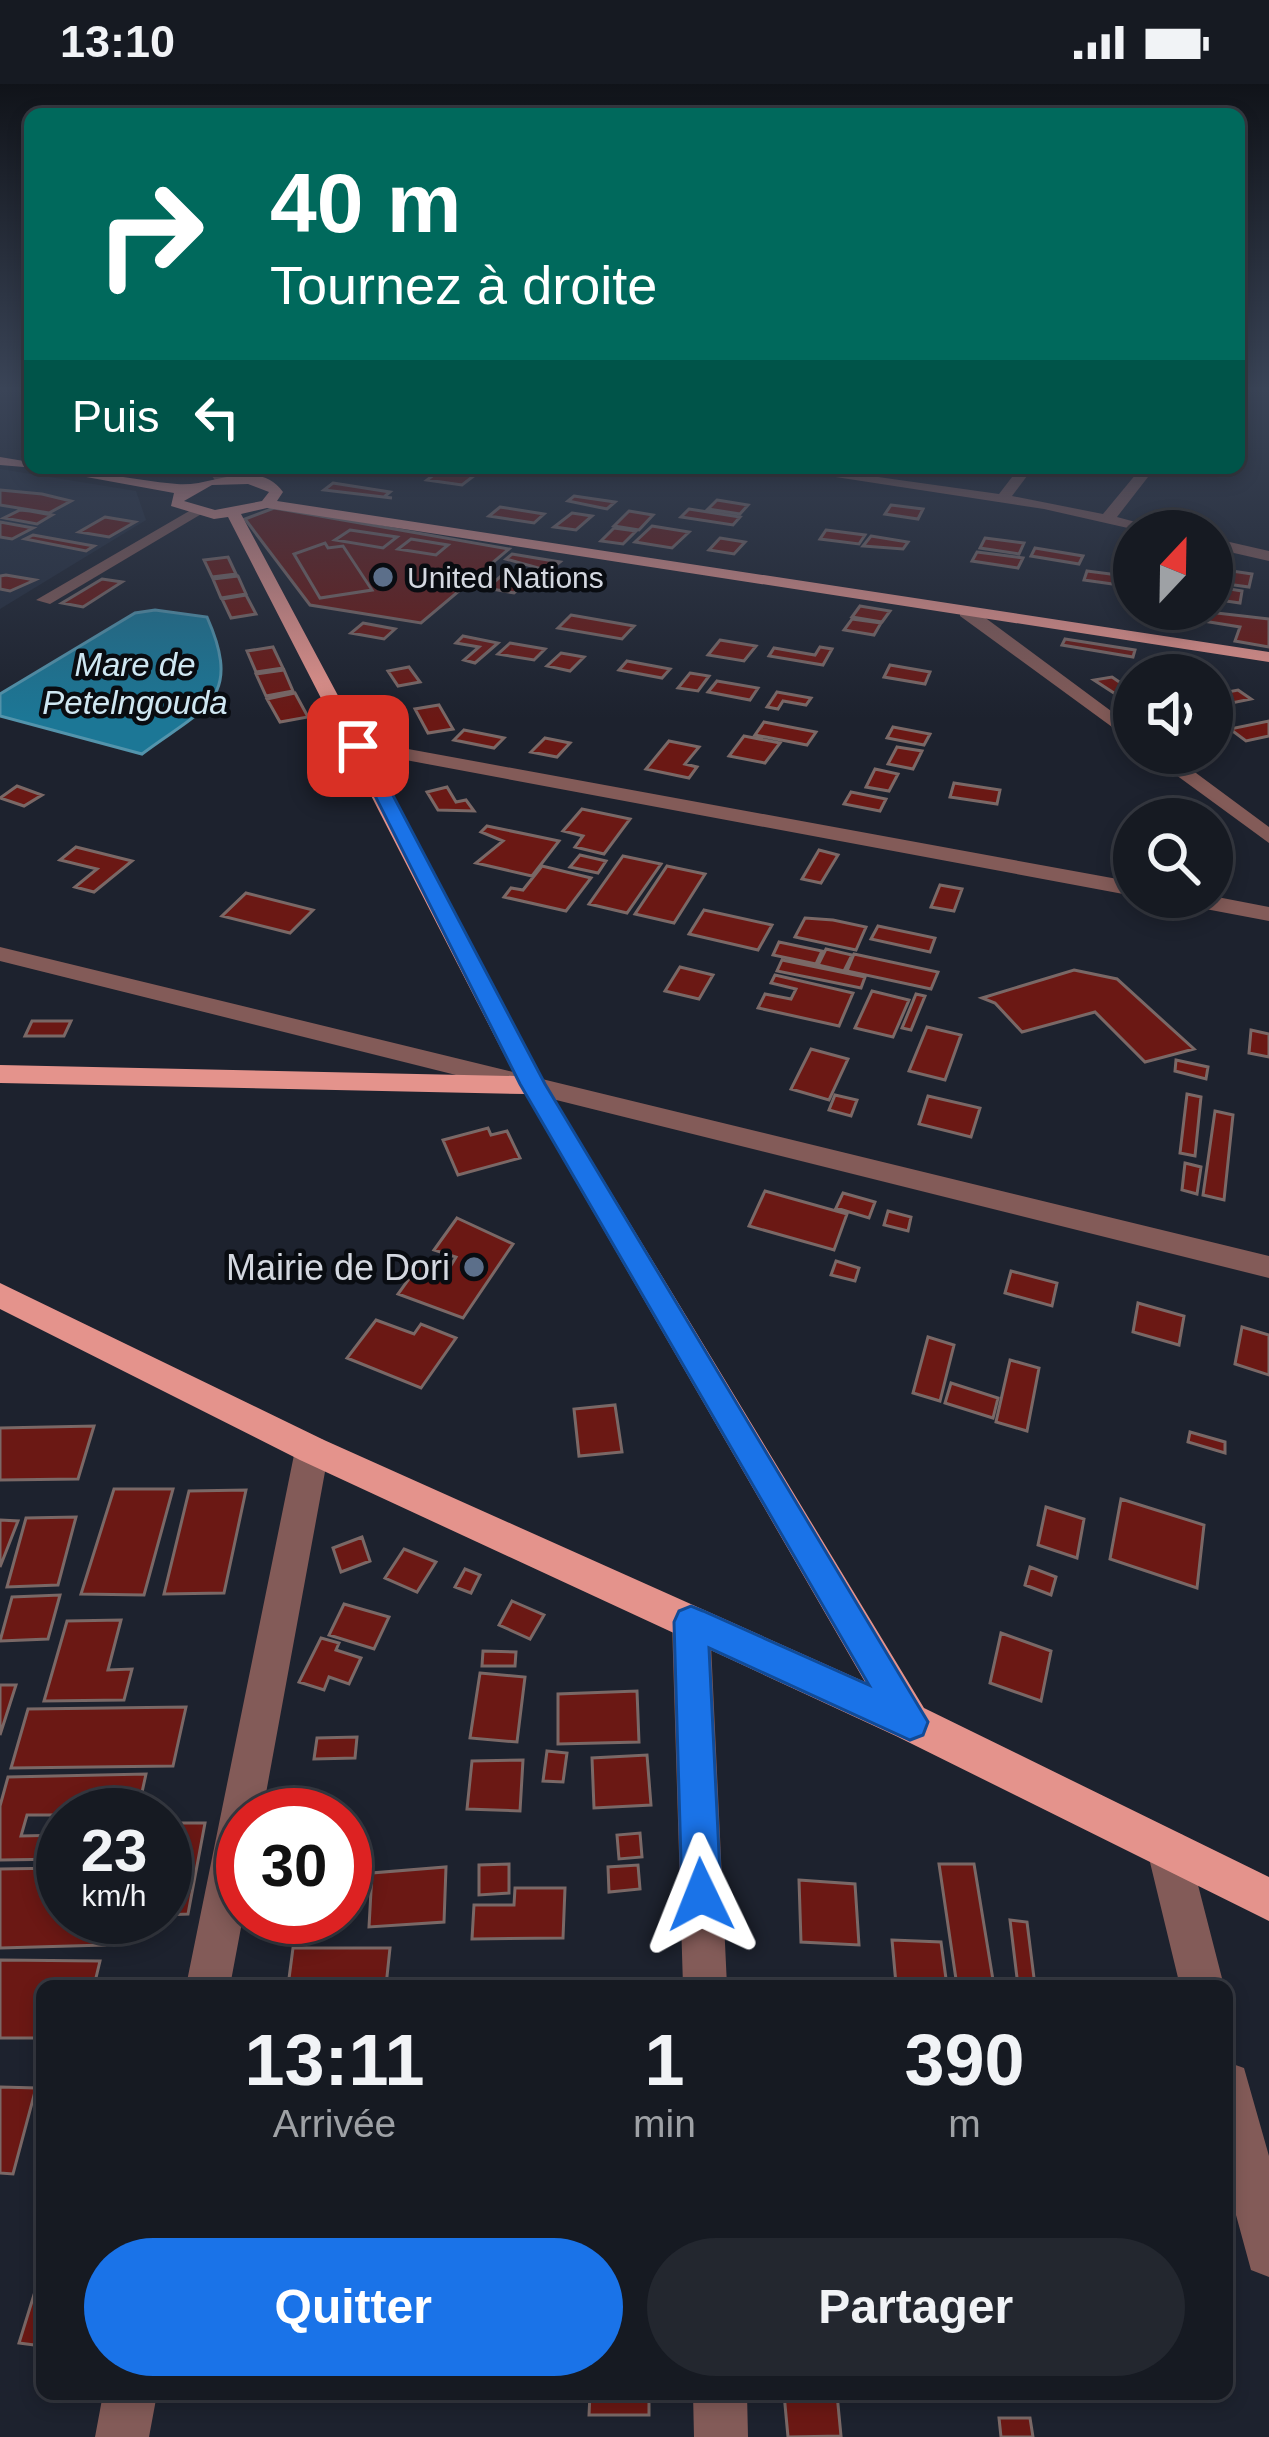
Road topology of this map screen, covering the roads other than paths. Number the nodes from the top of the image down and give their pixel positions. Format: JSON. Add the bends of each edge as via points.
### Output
{"nodes":[{"id":1,"x":178,"y":500,"type":"edge"},
{"id":2,"x":270,"y":500,"type":"edge"},
{"id":3,"x":1002,"y":500,"type":"edge"},
{"id":4,"x":1123,"y":500,"type":"edge"},
{"id":5,"x":267,"y":504,"type":"junction"},
{"id":6,"x":196,"y":513,"type":"junction"},
{"id":7,"x":234,"y":514,"type":"junction"},
{"id":8,"x":1108,"y":519,"type":"junction"},
{"id":9,"x":1113,"y":520,"type":"edge"},
{"id":10,"x":1233,"y":548,"type":"edge"},
{"id":11,"x":1269,"y":556,"type":"edge"},
{"id":12,"x":44,"y":600,"type":"dead end"},
{"id":13,"x":966,"y":612,"type":"junction"},
{"id":14,"x":1269,"y":657,"type":"edge"},
{"id":15,"x":1113,"y":721,"type":"edge"},
{"id":16,"x":358,"y":746,"type":"junction"},
{"id":17,"x":1184,"y":774,"type":"edge"},
{"id":18,"x":1269,"y":837,"type":"edge"},
{"id":19,"x":1113,"y":885,"type":"edge"},
{"id":20,"x":1233,"y":907,"type":"edge"},
{"id":21,"x":1269,"y":914,"type":"edge"},
{"id":22,"x":0,"y":954,"type":"edge"},
{"id":23,"x":0,"y":1074,"type":"edge"},
{"id":24,"x":532,"y":1084,"type":"junction"},
{"id":25,"x":1269,"y":1267,"type":"edge"},
{"id":26,"x":1,"y":1298,"type":"edge"},
{"id":27,"x":312,"y":1450,"type":"junction"},
{"id":28,"x":691,"y":1622,"type":"junction"},
{"id":29,"x":910,"y":1722,"type":"junction"},
{"id":30,"x":1168,"y":1850,"type":"junction"},
{"id":31,"x":1269,"y":1900,"type":"edge"},
{"id":32,"x":209,"y":1980,"type":"edge"},
{"id":33,"x":704,"y":1980,"type":"edge"},
{"id":34,"x":1200,"y":1980,"type":"edge"},
{"id":35,"x":1233,"y":2108,"type":"edge"},
{"id":36,"x":1269,"y":2252,"type":"edge"},
{"id":37,"x":129,"y":2400,"type":"edge"},
{"id":38,"x":720,"y":2400,"type":"edge"},
{"id":39,"x":122,"y":2437,"type":"edge"},
{"id":40,"x":721,"y":2437,"type":"edge"}],
"edges":[{"from":1,"to":6,"type":"main road"},
{"from":2,"to":5,"type":"main road"},
{"from":3,"to":8,"type":"street"},
{"from":4,"to":8,"type":"street"},
{"from":5,"to":7,"type":"main road"},
{"from":5,"to":13,"type":"main road"},
{"from":6,"to":7,"type":"main road"},
{"from":6,"to":12,"type":"street"},
{"from":7,"to":16,"type":"main road"},
{"from":8,"to":9,"type":"street"},
{"from":10,"to":11,"type":"street"},
{"from":13,"to":14,"type":"main road"},
{"from":13,"to":15,"type":"street"},
{"from":16,"to":19,"type":"street"},
{"from":16,"to":24,"type":"main road"},
{"from":17,"to":18,"type":"street"},
{"from":20,"to":21,"type":"street"},
{"from":22,"to":24,"type":"street"},
{"from":23,"to":24,"type":"main road"},
{"from":24,"to":25,"type":"street"},
{"from":24,"to":29,"type":"main road"},
{"from":26,"to":27,"type":"main road"},
{"from":27,"to":28,"type":"main road"},
{"from":27,"to":32,"type":"street"},
{"from":28,"to":29,"type":"main road"},
{"from":28,"to":33,"type":"street"},
{"from":29,"to":30,"type":"main road"},
{"from":30,"to":31,"type":"main road"},
{"from":30,"to":34,"type":"street"},
{"from":35,"to":36,"type":"street"},
{"from":37,"to":39,"type":"street"},
{"from":38,"to":40,"type":"street"}]}
